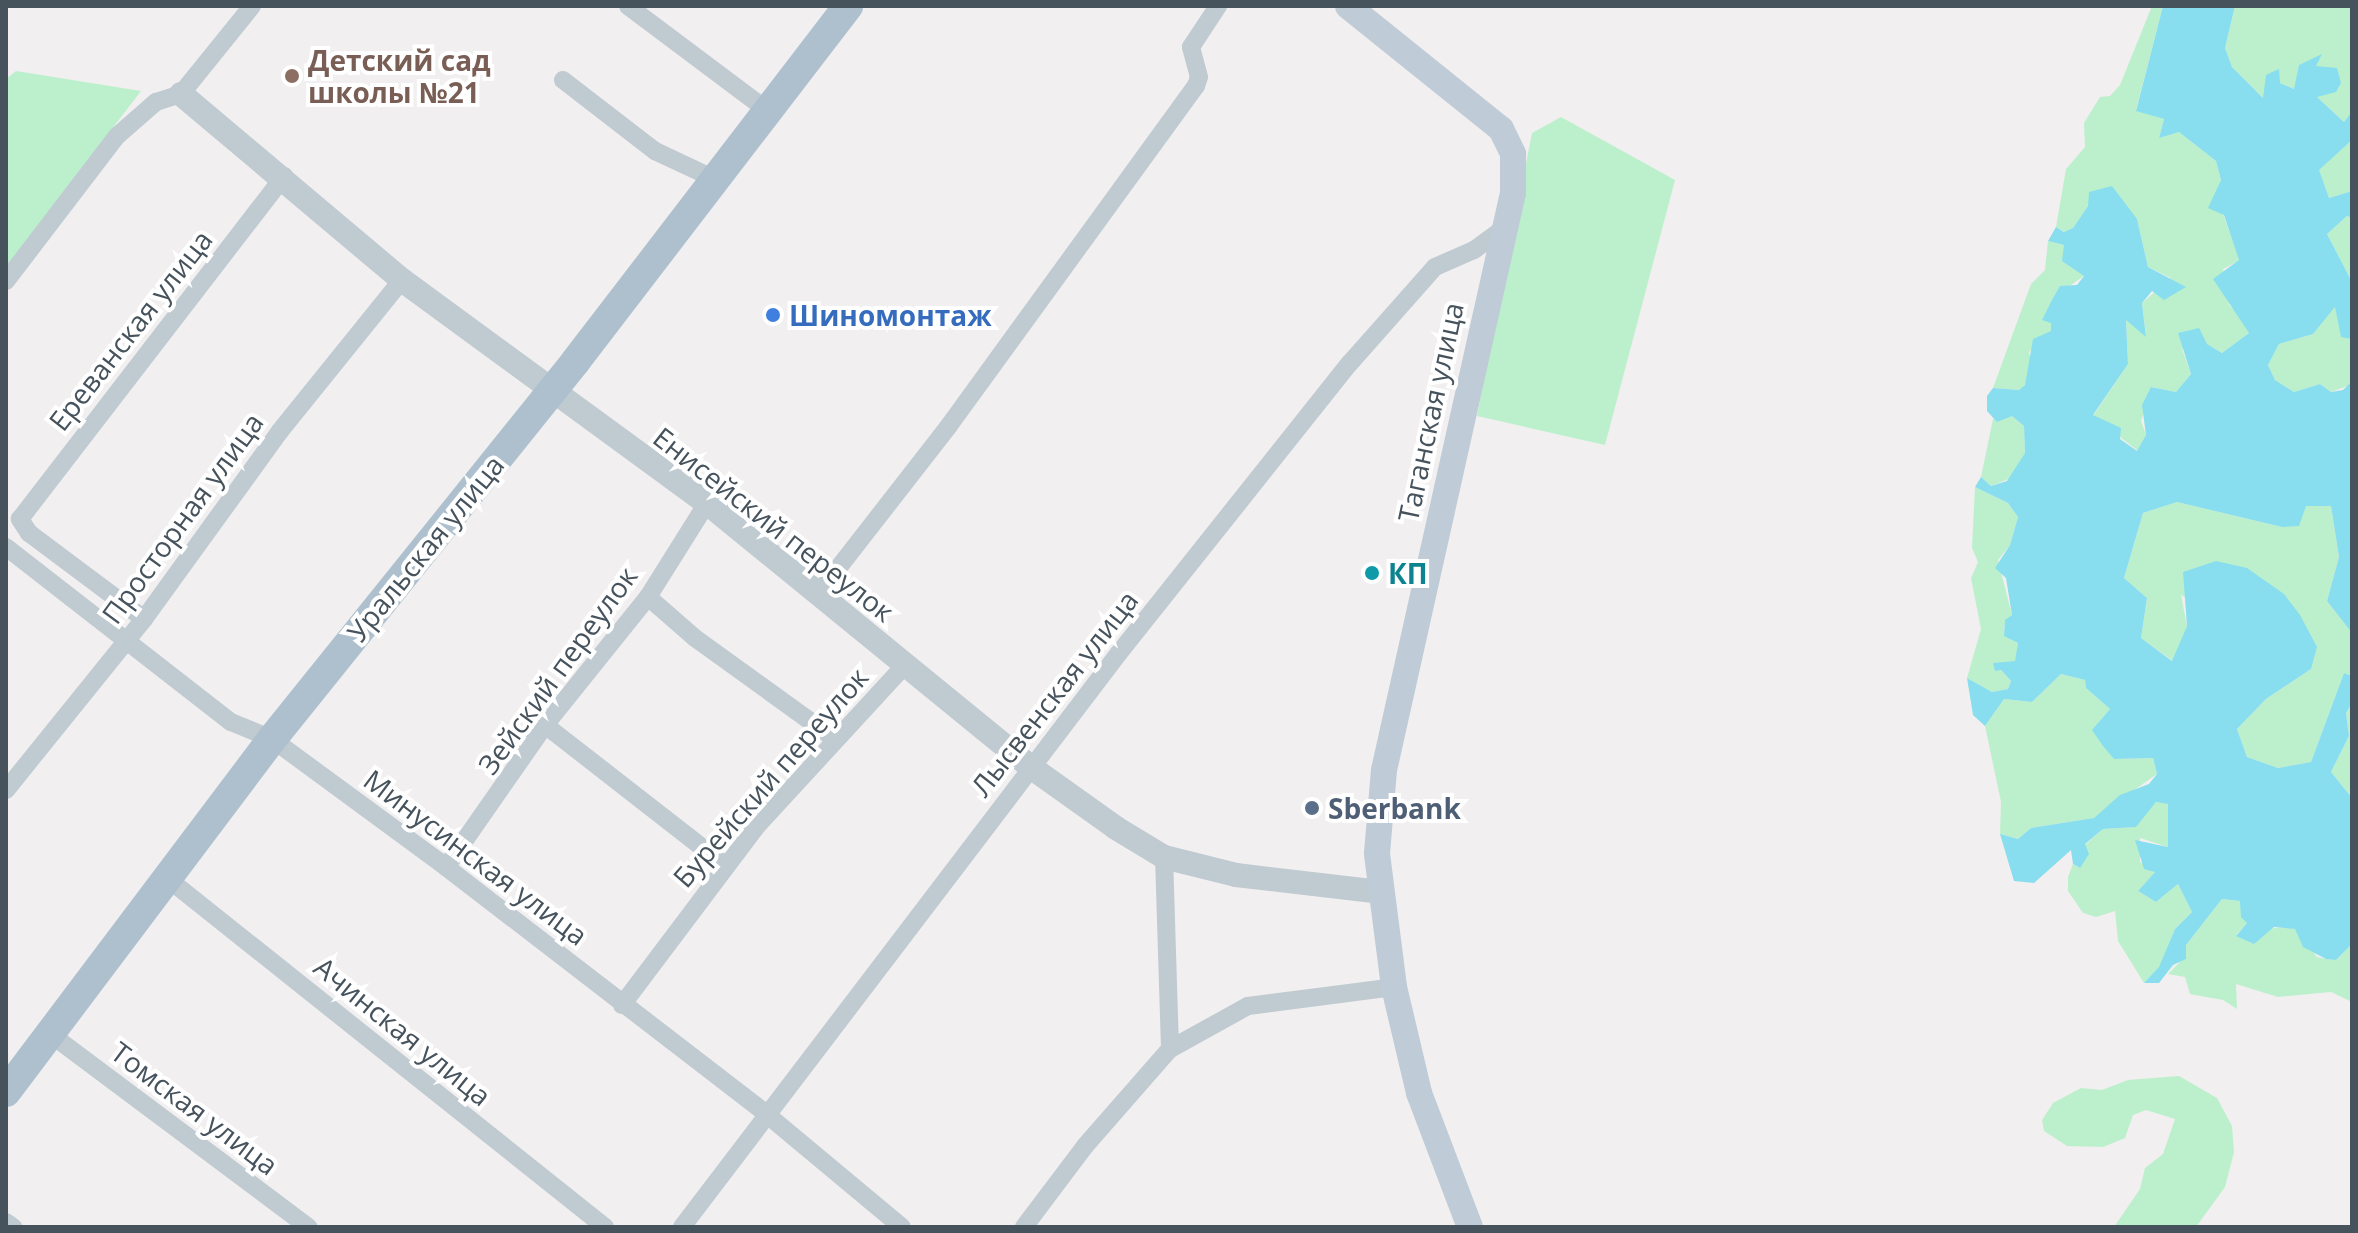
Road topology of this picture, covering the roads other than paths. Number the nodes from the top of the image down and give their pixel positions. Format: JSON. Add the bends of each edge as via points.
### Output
{"nodes":[{"id":1,"x":252,"y":6,"type":"edge"},
{"id":2,"x":628,"y":6,"type":"edge"},
{"id":3,"x":848,"y":6,"type":"edge"},
{"id":4,"x":1218,"y":6,"type":"edge"},
{"id":5,"x":1348,"y":6,"type":"edge"},
{"id":6,"x":563,"y":80,"type":"dead end"},
{"id":7,"x":181,"y":94,"type":"junction"},
{"id":8,"x":769,"y":112,"type":"junction"},
{"id":9,"x":284,"y":176,"type":"junction"},
{"id":10,"x":717,"y":180,"type":"junction"},
{"id":11,"x":1503,"y":229,"type":"junction"},
{"id":12,"x":402,"y":280,"type":"junction"},
{"id":13,"x":6,"y":281,"type":"edge"},
{"id":14,"x":551,"y":391,"type":"junction"},
{"id":15,"x":707,"y":503,"type":"junction"},
{"id":16,"x":6,"y":547,"type":"edge"},
{"id":17,"x":818,"y":594,"type":"junction"},
{"id":18,"x":648,"y":597,"type":"junction"},
{"id":19,"x":144,"y":619,"type":"junction"},
{"id":20,"x":127,"y":641,"type":"junction"},
{"id":21,"x":905,"y":665,"type":"junction"},
{"id":22,"x":545,"y":725,"type":"junction"},
{"id":23,"x":272,"y":739,"type":"junction"},
{"id":24,"x":835,"y":739,"type":"junction"},
{"id":25,"x":1032,"y":768,"type":"junction"},
{"id":26,"x":10,"y":778,"type":"edge"},
{"id":27,"x":1164,"y":857,"type":"junction"},
{"id":28,"x":725,"y":865,"type":"junction"},
{"id":29,"x":446,"y":867,"type":"junction"},
{"id":30,"x":167,"y":878,"type":"junction"},
{"id":31,"x":1380,"y":892,"type":"junction"},
{"id":32,"x":1394,"y":987,"type":"junction"},
{"id":33,"x":622,"y":1005,"type":"junction"},
{"id":34,"x":49,"y":1033,"type":"junction"},
{"id":35,"x":1170,"y":1049,"type":"junction"},
{"id":36,"x":6,"y":1092,"type":"edge"},
{"id":37,"x":765,"y":1113,"type":"junction"},
{"id":38,"x":6,"y":1222,"type":"edge"},
{"id":39,"x":13,"y":1227,"type":"edge"},
{"id":40,"x":308,"y":1227,"type":"edge"},
{"id":41,"x":605,"y":1227,"type":"edge"},
{"id":42,"x":682,"y":1227,"type":"edge"},
{"id":43,"x":902,"y":1227,"type":"edge"},
{"id":44,"x":1024,"y":1227,"type":"edge"},
{"id":45,"x":1470,"y":1227,"type":"edge"}],
"edges":[{"from":1,"to":7,"type":"street"},
{"from":2,"to":8,"type":"street"},
{"from":3,"to":8,"type":"main road","name":"Уральская улица"},
{"from":4,"to":17,"type":"street","via":[[1191,47],[1199,77],[1196,86],[948,427]]},
{"from":5,"to":11,"type":"main road","name":"Таганская улица","via":[[1501,129],[1513,154],[1513,193]]},
{"from":6,"to":10,"type":"street","via":[[655,151]]},
{"from":7,"to":9,"type":"street","name":"Енисейский переулок"},
{"from":7,"to":13,"type":"street","via":[[156,102],[117,136]]},
{"from":8,"to":10,"type":"main road","name":"Уральская улица"},
{"from":9,"to":12,"type":"street","name":"Енисейский переулок"},
{"from":9,"to":19,"type":"street","name":"Ереванская улица","via":[[20,519],[29,533]]},
{"from":10,"to":14,"type":"main road","name":"Уральская улица"},
{"from":11,"to":25,"type":"street","name":"Лысвенская улица","via":[[1474,250],[1435,267],[1414,286]]},
{"from":11,"to":31,"type":"main road","name":"Таганская улица","via":[[1384,770],[1377,854]]},
{"from":12,"to":14,"type":"street","name":"Енисейский переулок"},
{"from":12,"to":19,"type":"street","name":"Просторная улица","via":[[280,431]]},
{"from":14,"to":15,"type":"street","name":"Енисейский переулок"},
{"from":14,"to":23,"type":"main road","name":"Уральская улица"},
{"from":15,"to":17,"type":"street","name":"Енисейский переулок"},
{"from":15,"to":18,"type":"street","name":"Зейский переулок"},
{"from":16,"to":20,"type":"street","name":"Минусинская улица"},
{"from":17,"to":21,"type":"street","name":"Енисейский переулок"},
{"from":18,"to":22,"type":"street","name":"Зейский переулок"},
{"from":18,"to":24,"type":"street","via":[[695,638]]},
{"from":19,"to":20,"type":"street","name":"Просторная улица"},
{"from":20,"to":23,"type":"street","name":"Минусинская улица","via":[[231,722]]},
{"from":20,"to":26,"type":"street","name":"Просторная улица"},
{"from":21,"to":24,"type":"street","name":"Бурейский переулок"},
{"from":21,"to":25,"type":"street","name":"Енисейский переулок"},
{"from":22,"to":28,"type":"street"},
{"from":22,"to":29,"type":"street","name":"Зейский переулок"},
{"from":23,"to":29,"type":"street","name":"Минусинская улица"},
{"from":23,"to":30,"type":"main road","name":"Уральская улица"},
{"from":24,"to":28,"type":"street","name":"Бурейский переулок"},
{"from":25,"to":27,"type":"street","name":"Енисейский переулок"},
{"from":25,"to":37,"type":"street","name":"Лысвенская улица"},
{"from":27,"to":31,"type":"street","name":"Енисейский переулок","via":[[1236,875]]},
{"from":27,"to":35,"type":"street"},
{"from":28,"to":33,"type":"street","name":"Бурейский переулок"},
{"from":29,"to":33,"type":"street","name":"Минусинская улица"},
{"from":30,"to":34,"type":"main road","name":"Уральская улица"},
{"from":30,"to":41,"type":"street","name":"Ачинская улица"},
{"from":31,"to":32,"type":"main road","name":"Таганская улица"},
{"from":32,"to":35,"type":"street","via":[[1248,1006]]},
{"from":32,"to":45,"type":"main road","name":"Таганская улица","via":[[1419,1093]]},
{"from":33,"to":37,"type":"street","name":"Минусинская улица"},
{"from":34,"to":36,"type":"main road","name":"Уральская улица"},
{"from":34,"to":40,"type":"street","name":"Томская улица"},
{"from":35,"to":44,"type":"street","via":[[1085,1146]]},
{"from":37,"to":42,"type":"street","name":"Лысвенская улица"},
{"from":37,"to":43,"type":"street","name":"Минусинская улица"},
{"from":38,"to":39,"type":"street"}]}
